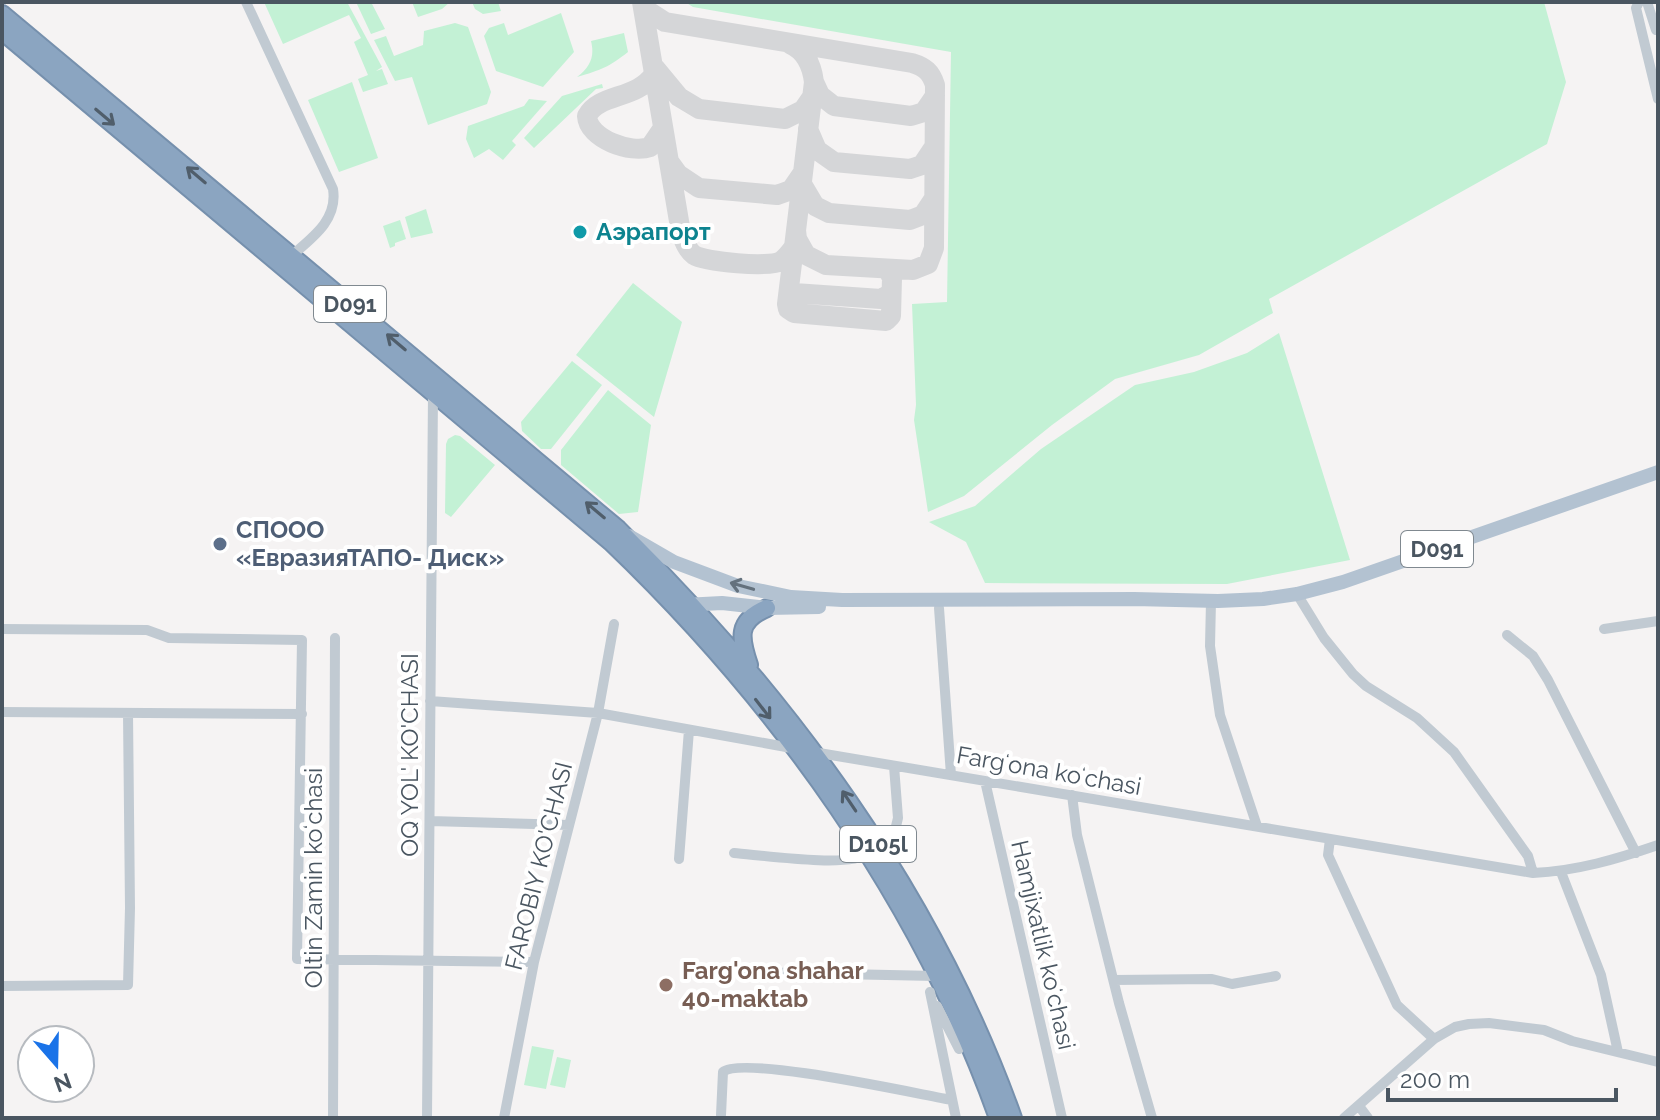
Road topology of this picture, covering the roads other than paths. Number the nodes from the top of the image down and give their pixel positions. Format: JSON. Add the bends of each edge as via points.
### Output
{"nodes":[{"id":1,"x":246,"y":2,"type":"edge"},
{"id":2,"x":1639,"y":2,"type":"edge"},
{"id":3,"x":1647,"y":2,"type":"edge"},
{"id":4,"x":1658,"y":7,"type":"edge"},
{"id":5,"x":2,"y":14,"type":"edge"},
{"id":6,"x":2,"y":31,"type":"edge"},
{"id":7,"x":1657,"y":32,"type":"edge"},
{"id":8,"x":1658,"y":99,"type":"edge"},
{"id":9,"x":291,"y":256,"type":"junction"},
{"id":10,"x":437,"y":386,"type":"junction"},
{"id":11,"x":1658,"y":472,"type":"edge"},
{"id":12,"x":618,"y":529,"type":"junction"},
{"id":13,"x":1297,"y":594,"type":"junction"},
{"id":14,"x":1211,"y":601,"type":"junction"},
{"id":15,"x":682,"y":605,"type":"junction"},
{"id":16,"x":767,"y":608,"type":"junction"},
{"id":17,"x":939,"y":608,"type":"junction"},
{"id":18,"x":1657,"y":621,"type":"edge"},
{"id":19,"x":614,"y":624,"type":"dead end"},
{"id":20,"x":2,"y":629,"type":"edge"},
{"id":21,"x":1604,"y":629,"type":"dead end"},
{"id":22,"x":1658,"y":633,"type":"edge"},
{"id":23,"x":1507,"y":635,"type":"dead end"},
{"id":24,"x":335,"y":638,"type":"dead end"},
{"id":25,"x":750,"y":671,"type":"junction"},
{"id":26,"x":430,"y":701,"type":"junction"},
{"id":27,"x":2,"y":712,"type":"edge"},
{"id":28,"x":128,"y":713,"type":"junction"},
{"id":29,"x":598,"y":713,"type":"junction"},
{"id":30,"x":302,"y":714,"type":"junction"},
{"id":31,"x":689,"y":730,"type":"junction"},
{"id":32,"x":794,"y":748,"type":"junction"},
{"id":33,"x":816,"y":753,"type":"junction"},
{"id":34,"x":894,"y":766,"type":"junction"},
{"id":35,"x":951,"y":775,"type":"junction"},
{"id":36,"x":985,"y":781,"type":"junction"},
{"id":37,"x":1072,"y":795,"type":"junction"},
{"id":38,"x":430,"y":821,"type":"junction"},
{"id":39,"x":569,"y":825,"type":"junction"},
{"id":40,"x":1257,"y":826,"type":"junction"},
{"id":41,"x":1330,"y":839,"type":"junction"},
{"id":42,"x":1658,"y":845,"type":"edge"},
{"id":43,"x":734,"y":853,"type":"dead end"},
{"id":44,"x":1636,"y":853,"type":"junction"},
{"id":45,"x":867,"y":854,"type":"junction"},
{"id":46,"x":679,"y":859,"type":"dead end"},
{"id":47,"x":888,"y":859,"type":"junction"},
{"id":48,"x":1561,"y":872,"type":"junction"},
{"id":49,"x":1533,"y":873,"type":"junction"},
{"id":50,"x":334,"y":960,"type":"junction"},
{"id":51,"x":429,"y":960,"type":"junction"},
{"id":52,"x":534,"y":962,"type":"junction"},
{"id":53,"x":744,"y":972,"type":"dead end"},
{"id":54,"x":1276,"y":976,"type":"dead end"},
{"id":55,"x":1114,"y":980,"type":"junction"},
{"id":56,"x":933,"y":984,"type":"junction"},
{"id":57,"x":2,"y":986,"type":"edge"},
{"id":58,"x":1434,"y":1039,"type":"junction"},
{"id":59,"x":959,"y":1049,"type":"dead end"},
{"id":60,"x":1618,"y":1052,"type":"junction"},
{"id":61,"x":1658,"y":1062,"type":"edge"},
{"id":62,"x":952,"y":1100,"type":"junction"},
{"id":63,"x":1359,"y":1106,"type":"junction"},
{"id":64,"x":721,"y":1115,"type":"dead end"},
{"id":65,"x":333,"y":1118,"type":"edge"},
{"id":66,"x":427,"y":1118,"type":"edge"},
{"id":67,"x":504,"y":1118,"type":"edge"},
{"id":68,"x":956,"y":1118,"type":"edge"},
{"id":69,"x":998,"y":1118,"type":"edge"},
{"id":70,"x":1013,"y":1118,"type":"edge"},
{"id":71,"x":1062,"y":1118,"type":"edge"},
{"id":72,"x":1152,"y":1118,"type":"edge"},
{"id":73,"x":1344,"y":1118,"type":"edge"},
{"id":74,"x":1368,"y":1118,"type":"edge"}],
"edges":[{"from":1,"to":9,"type":"street","via":[[333,189],[327,222]]},
{"from":2,"to":8,"type":"street","via":[[1636,8]]},
{"from":3,"to":4,"type":"street"},
{"from":3,"to":7,"type":"street"},
{"from":9,"to":5,"type":"highway","number":"D091","one_way":true},
{"from":6,"to":10,"type":"highway","number":"D091","one_way":true},
{"from":10,"to":9,"type":"highway","number":"D091","one_way":true},
{"from":12,"to":10,"type":"highway","number":"D091","one_way":true},
{"from":10,"to":15,"type":"highway","number":"D091"},
{"from":10,"to":26,"type":"street","name":"OQ YOL' KO'CHASI"},
{"from":11,"to":13,"type":"main road","number":"D091"},
{"from":14,"to":12,"type":"main road","number":"D091","one_way":true,"via":[[791,597],[738,586],[674,562]]},
{"from":12,"to":15,"type":"highway","number":"D091"},
{"from":13,"to":14,"type":"main road","number":"D091"},
{"from":13,"to":49,"type":"street","via":[[1353,674],[1417,718],[1454,752],[1528,856]]},
{"from":14,"to":17,"type":"main road","number":"D091","via":[[1136,608]]},
{"from":14,"to":40,"type":"street","via":[[1210,646],[1220,715]]},
{"from":15,"to":16,"type":"main road","number":"D091"},
{"from":15,"to":25,"type":"highway","number":"D105l"},
{"from":15,"to":32,"type":"highway","number":"D105l","one_way":true},
{"from":16,"to":17,"type":"main road","number":"D091"},
{"from":16,"to":25,"type":"highway","via":[[744,625]]},
{"from":17,"to":35,"type":"street"},
{"from":18,"to":21,"type":"street"},
{"from":18,"to":22,"type":"street"},
{"from":19,"to":29,"type":"street","name":"FAROBIY KO'CHASI"},
{"from":20,"to":30,"type":"street","via":[[147,630],[169,638],[302,640]]},
{"from":23,"to":44,"type":"street","via":[[1533,656],[1559,698]]},
{"from":24,"to":50,"type":"street","name":"Oltin Zamin koʻchasi"},
{"from":25,"to":33,"type":"highway","number":"D105l"},
{"from":26,"to":29,"type":"street","name":"Fargʻona koʻchasi"},
{"from":26,"to":38,"type":"street","name":"OQ YOL' KO'CHASI"},
{"from":27,"to":28,"type":"street"},
{"from":28,"to":30,"type":"street"},
{"from":28,"to":57,"type":"street","via":[[128,985]]},
{"from":29,"to":31,"type":"street","name":"Fargʻona koʻchasi"},
{"from":29,"to":39,"type":"street","name":"FAROBIY KO'CHASI"},
{"from":30,"to":50,"type":"street","via":[[297,959]]},
{"from":31,"to":32,"type":"street","name":"Fargʻona koʻchasi"},
{"from":31,"to":46,"type":"street"},
{"from":32,"to":33,"type":"street","name":"Fargʻona koʻchasi"},
{"from":32,"to":45,"type":"highway","number":"D105l"},
{"from":33,"to":34,"type":"street","name":"Fargʻona koʻchasi"},
{"from":47,"to":33,"type":"highway","number":"D105l","one_way":true},
{"from":34,"to":35,"type":"street","name":"Fargʻona koʻchasi"},
{"from":34,"to":47,"type":"street","via":[[898,818]]},
{"from":35,"to":36,"type":"street","name":"Fargʻona koʻchasi"},
{"from":36,"to":37,"type":"street","name":"Fargʻona koʻchasi"},
{"from":36,"to":71,"type":"street","name":"Hamjixatlik koʻchasi"},
{"from":37,"to":40,"type":"street","name":"Fargʻona koʻchasi"},
{"from":37,"to":55,"type":"street"},
{"from":38,"to":39,"type":"street"},
{"from":38,"to":51,"type":"street","name":"OQ YOL' KO'CHASI"},
{"from":39,"to":52,"type":"street","name":"FAROBIY KO'CHASI"},
{"from":40,"to":41,"type":"street","name":"Fargʻona koʻchasi"},
{"from":41,"to":49,"type":"street","name":"Fargʻona koʻchasi"},
{"from":41,"to":58,"type":"street","via":[[1328,855],[1397,1005]]},
{"from":42,"to":44,"type":"street","name":"Fargʻona koʻchasi"},
{"from":43,"to":45,"type":"street","via":[[845,860]]},
{"from":44,"to":48,"type":"street","name":"Fargʻona koʻchasi"},
{"from":45,"to":56,"type":"highway","number":"D105l","via":[[892,893]]},
{"from":47,"to":70,"type":"highway","number":"D105l","via":[[954,982]]},
{"from":48,"to":49,"type":"street","name":"Fargʻona koʻchasi"},
{"from":48,"to":60,"type":"street","via":[[1601,975]]},
{"from":50,"to":51,"type":"street"},
{"from":50,"to":65,"type":"street","name":"Oltin Zamin koʻchasi"},
{"from":51,"to":52,"type":"street"},
{"from":51,"to":66,"type":"street","name":"OQ YOL' KO'CHASI"},
{"from":52,"to":67,"type":"street","name":"FAROBIY KO'CHASI"},
{"from":53,"to":56,"type":"street"},
{"from":54,"to":55,"type":"street","via":[[1232,984],[1212,979]]},
{"from":55,"to":72,"type":"street"},
{"from":56,"to":59,"type":"street"},
{"from":56,"to":62,"type":"street"},
{"from":56,"to":69,"type":"highway","number":"D105l","via":[[972,1049]]},
{"from":58,"to":60,"type":"street","via":[[1455,1027],[1489,1023],[1544,1030]]},
{"from":58,"to":63,"type":"street"},
{"from":60,"to":61,"type":"street"},
{"from":62,"to":64,"type":"street","via":[[780,1069],[730,1067],[723,1072]]},
{"from":62,"to":68,"type":"street"},
{"from":63,"to":73,"type":"street"},
{"from":63,"to":74,"type":"street"}]}
